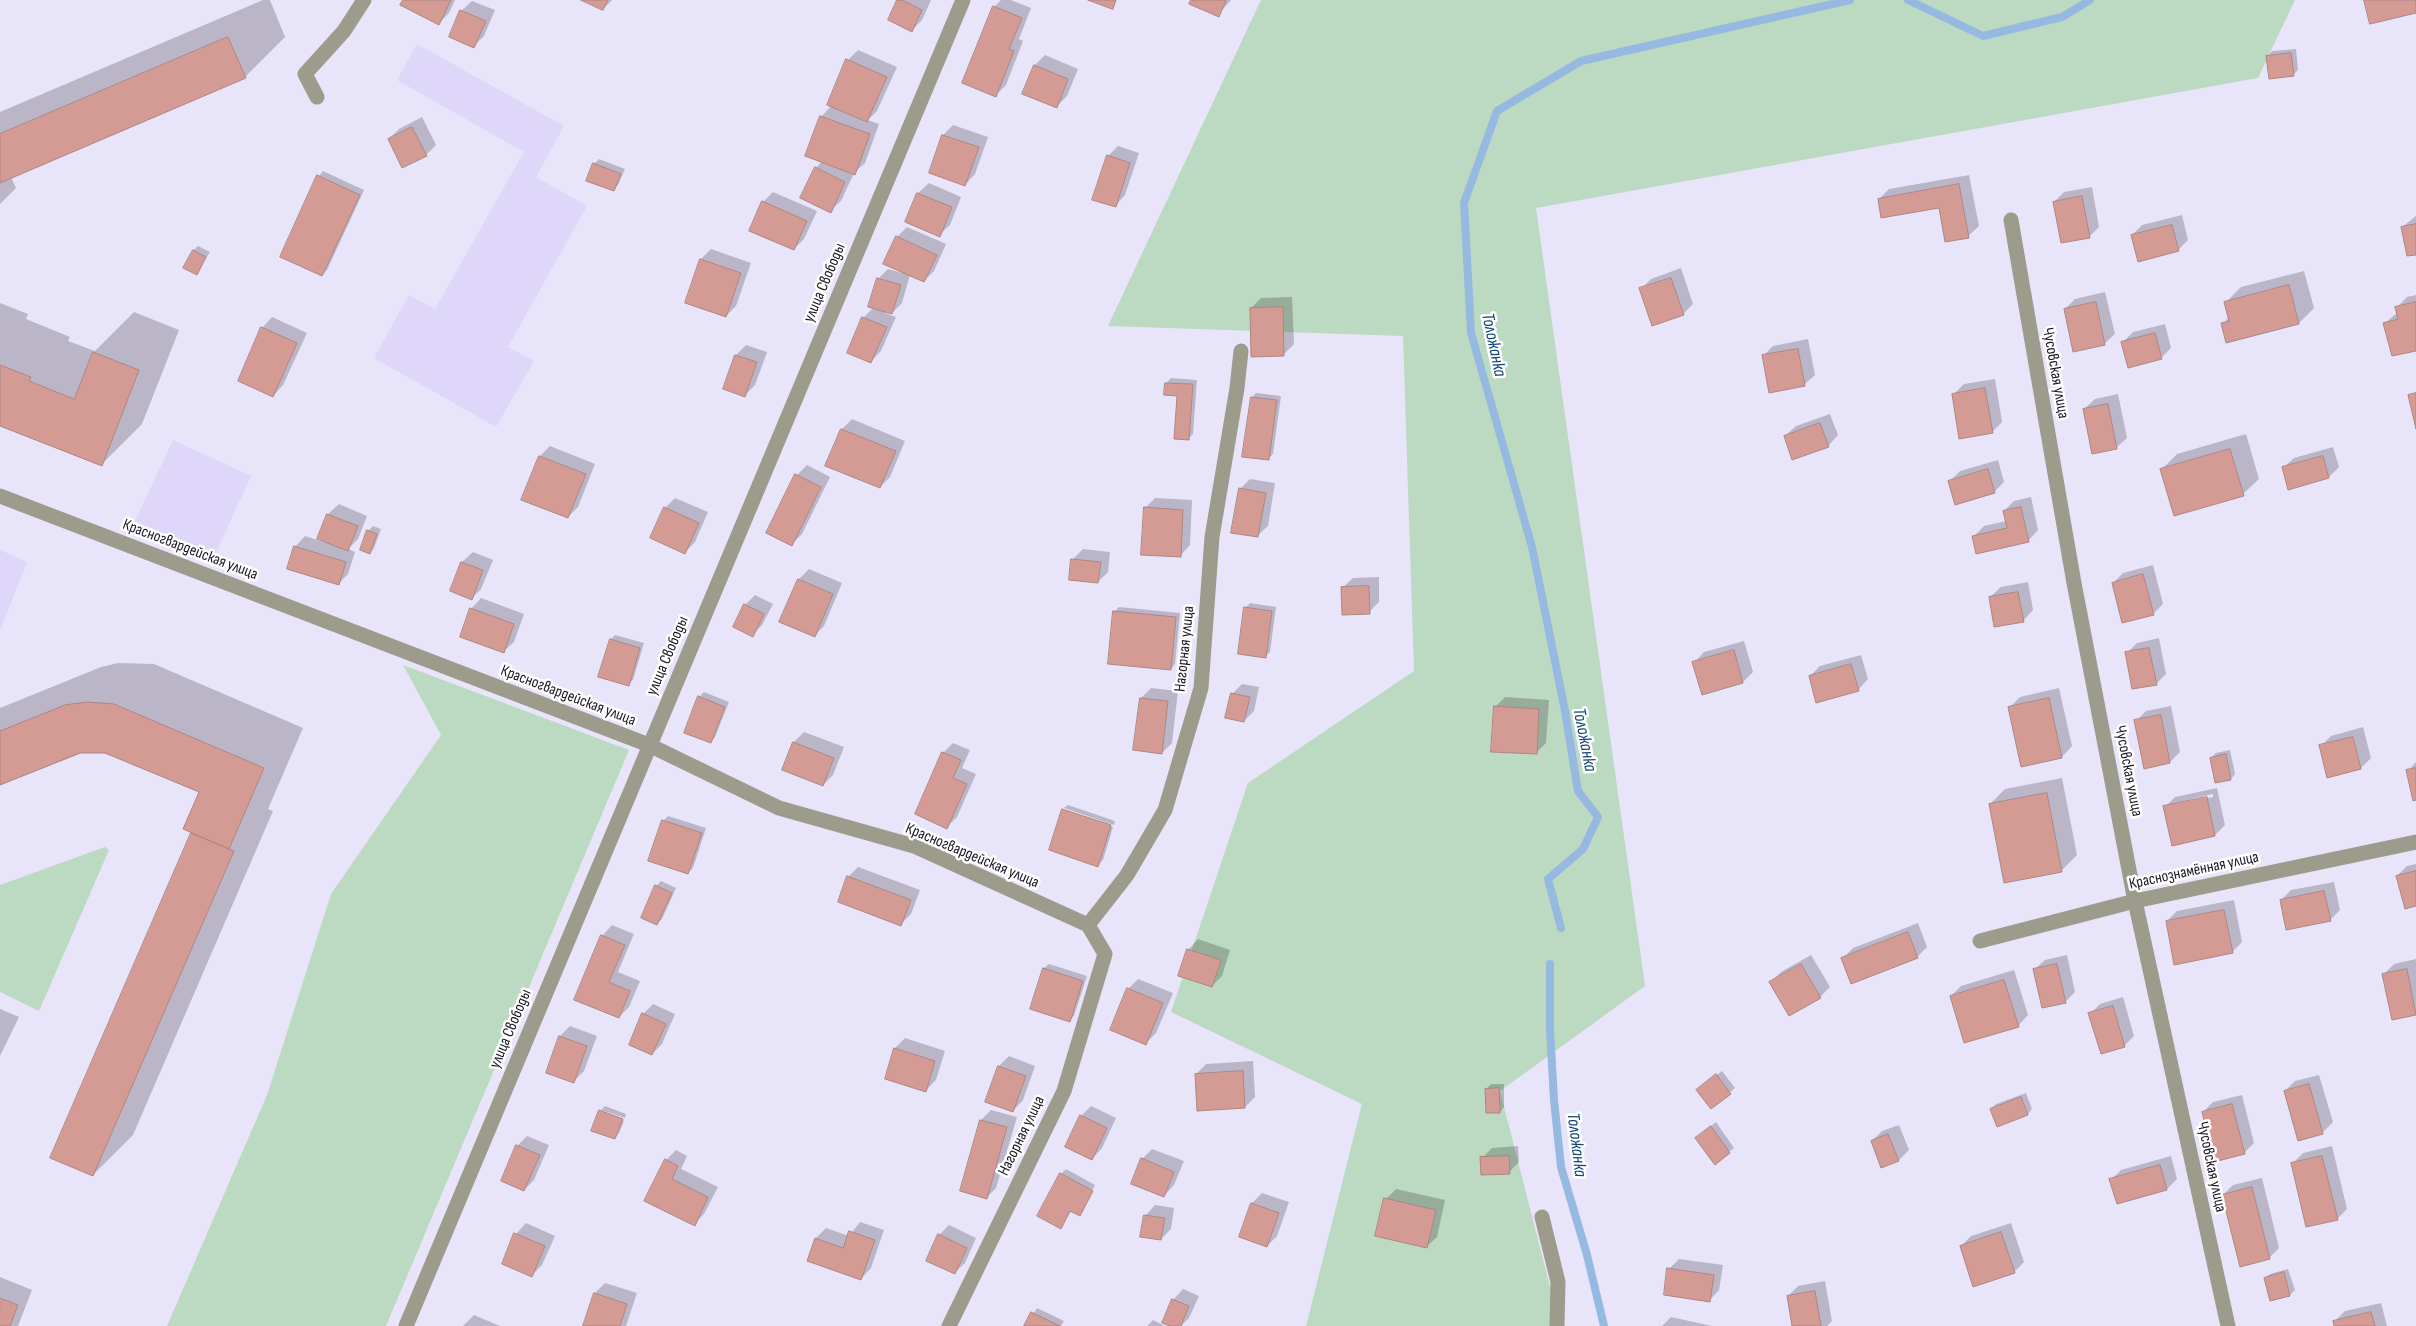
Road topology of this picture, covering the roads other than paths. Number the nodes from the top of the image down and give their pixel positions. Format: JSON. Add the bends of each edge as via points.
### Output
{"nodes":[{"id":1,"x":364,"y":0,"type":"edge"},
{"id":2,"x":963,"y":0,"type":"edge"},
{"id":3,"x":317,"y":97,"type":"dead end"},
{"id":4,"x":2011,"y":220,"type":"dead end"},
{"id":5,"x":1241,"y":351,"type":"dead end"},
{"id":6,"x":0,"y":496,"type":"edge"},
{"id":7,"x":649,"y":745,"type":"junction"},
{"id":8,"x":2416,"y":842,"type":"edge"},
{"id":9,"x":2135,"y":902,"type":"junction"},
{"id":10,"x":1088,"y":926,"type":"junction"},
{"id":11,"x":1980,"y":942,"type":"dead end"},
{"id":12,"x":1542,"y":1217,"type":"dead end"},
{"id":13,"x":406,"y":1326,"type":"edge"},
{"id":14,"x":950,"y":1326,"type":"edge"},
{"id":15,"x":1557,"y":1326,"type":"edge"},
{"id":16,"x":2228,"y":1326,"type":"edge"}],
"edges":[{"from":1,"to":3,"type":"street","via":[[344,31],[305,74]]},
{"from":2,"to":7,"type":"street","name":"улица Свободы"},
{"from":4,"to":9,"type":"street","name":"Чусовская улица","via":[[2074,583]]},
{"from":5,"to":10,"type":"street","name":"Нагорная улица","via":[[1212,537],[1201,688],[1165,810],[1127,875]]},
{"from":6,"to":7,"type":"street","name":"Красногвардейская улица"},
{"from":7,"to":10,"type":"street","name":"Красногвардейская улица","via":[[779,808],[914,846]]},
{"from":7,"to":13,"type":"street","name":"улица Свободы"},
{"from":8,"to":9,"type":"street","name":"Краснознамённая улица"},
{"from":9,"to":11,"type":"street","name":"Краснознамённая улица"},
{"from":9,"to":16,"type":"street","name":"Чусовская улица"},
{"from":10,"to":14,"type":"street","name":"Нагорная улица","via":[[1105,954],[1064,1091]]},
{"from":12,"to":15,"type":"street","via":[[1558,1282]]}]}
